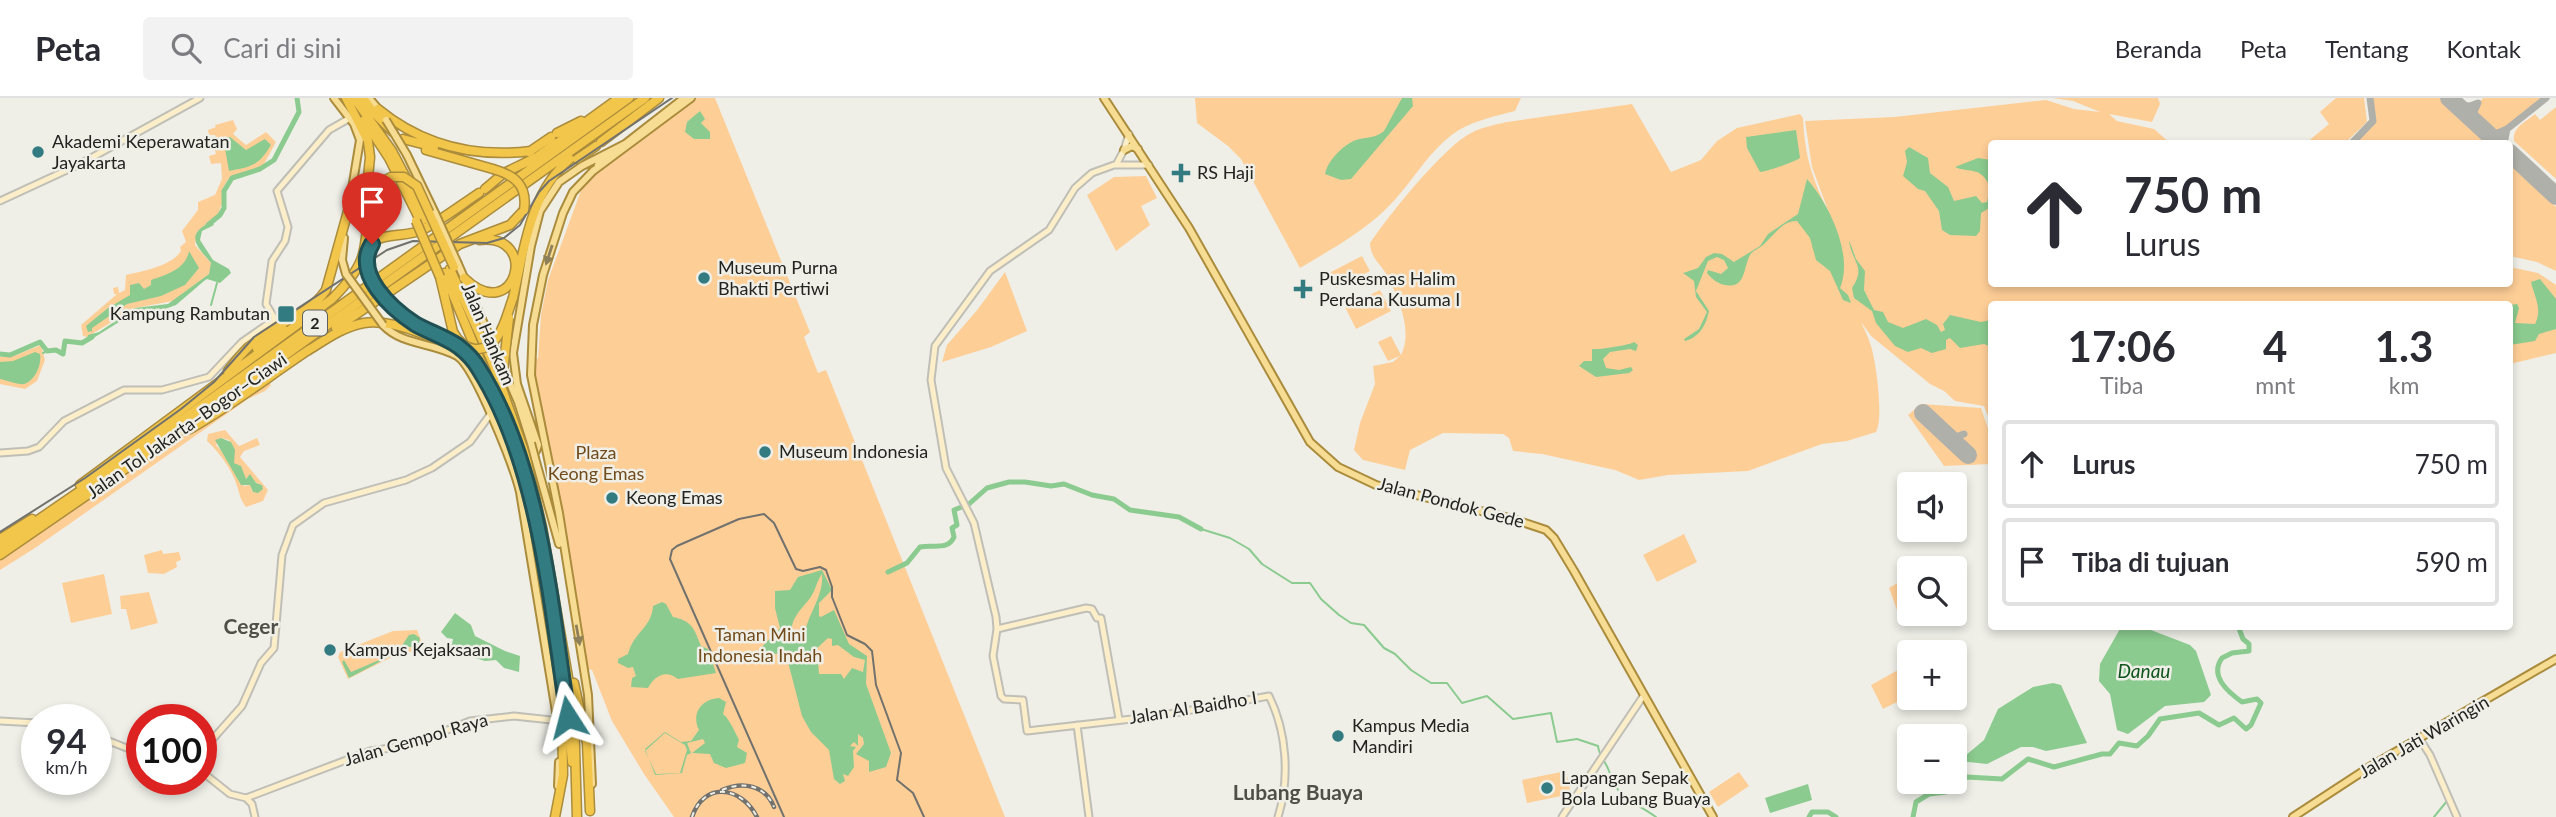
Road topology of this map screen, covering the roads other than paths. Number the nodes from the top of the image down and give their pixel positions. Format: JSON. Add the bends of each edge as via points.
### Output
{"nodes":[{"id":1,"x":200,"y":98,"type":"edge"},
{"id":2,"x":334,"y":98,"type":"edge"},
{"id":3,"x":347,"y":98,"type":"edge"},
{"id":4,"x":354,"y":98,"type":"edge"},
{"id":5,"x":363,"y":98,"type":"edge"},
{"id":6,"x":369,"y":98,"type":"edge"},
{"id":7,"x":619,"y":98,"type":"edge"},
{"id":8,"x":629,"y":98,"type":"edge"},
{"id":9,"x":645,"y":98,"type":"edge"},
{"id":10,"x":653,"y":98,"type":"edge"},
{"id":11,"x":659,"y":98,"type":"edge"},
{"id":12,"x":684,"y":98,"type":"edge"},
{"id":13,"x":691,"y":98,"type":"edge"},
{"id":14,"x":1104,"y":98,"type":"edge"},
{"id":15,"x":378,"y":109,"type":"junction"},
{"id":16,"x":350,"y":118,"type":"junction"},
{"id":17,"x":1129,"y":134,"type":"junction"},
{"id":18,"x":556,"y":138,"type":"junction"},
{"id":19,"x":403,"y":139,"type":"junction"},
{"id":20,"x":596,"y":143,"type":"junction"},
{"id":21,"x":625,"y":144,"type":"junction"},
{"id":22,"x":1124,"y":150,"type":"junction"},
{"id":23,"x":531,"y":151,"type":"junction"},
{"id":24,"x":1141,"y":152,"type":"junction"},
{"id":25,"x":577,"y":161,"type":"junction"},
{"id":26,"x":1149,"y":164,"type":"junction"},
{"id":27,"x":1116,"y":165,"type":"junction"},
{"id":28,"x":1140,"y":165,"type":"junction"},
{"id":29,"x":595,"y":169,"type":"junction"},
{"id":30,"x":583,"y":179,"type":"junction"},
{"id":31,"x":0,"y":201,"type":"edge"},
{"id":32,"x":348,"y":211,"type":"junction"},
{"id":33,"x":425,"y":219,"type":"junction"},
{"id":34,"x":439,"y":260,"type":"junction"},
{"id":35,"x":357,"y":267,"type":"junction"},
{"id":36,"x":449,"y":270,"type":"junction"},
{"id":37,"x":464,"y":278,"type":"junction"},
{"id":38,"x":513,"y":298,"type":"junction"},
{"id":39,"x":314,"y":313,"type":"junction"},
{"id":40,"x":482,"y":318,"type":"junction"},
{"id":41,"x":518,"y":318,"type":"junction"},
{"id":42,"x":290,"y":324,"type":"junction"},
{"id":43,"x":449,"y":339,"type":"junction"},
{"id":44,"x":491,"y":340,"type":"junction"},
{"id":45,"x":282,"y":358,"type":"junction"},
{"id":46,"x":249,"y":360,"type":"junction"},
{"id":47,"x":477,"y":361,"type":"junction"},
{"id":48,"x":492,"y":372,"type":"junction"},
{"id":49,"x":226,"y":376,"type":"junction"},
{"id":50,"x":490,"y":412,"type":"junction"},
{"id":51,"x":543,"y":429,"type":"junction"},
{"id":52,"x":546,"y":445,"type":"junction"},
{"id":53,"x":154,"y":449,"type":"junction"},
{"id":54,"x":0,"y":453,"type":"edge"},
{"id":55,"x":522,"y":455,"type":"junction"},
{"id":56,"x":0,"y":539,"type":"edge"},
{"id":57,"x":0,"y":546,"type":"edge"},
{"id":58,"x":0,"y":555,"type":"edge"},
{"id":59,"x":565,"y":565,"type":"junction"},
{"id":60,"x":997,"y":628,"type":"junction"},
{"id":61,"x":558,"y":633,"type":"junction"},
{"id":62,"x":2556,"y":659,"type":"edge"},
{"id":63,"x":1644,"y":697,"type":"junction"},
{"id":64,"x":554,"y":718,"type":"junction"},
{"id":65,"x":1119,"y":719,"type":"junction"},
{"id":66,"x":0,"y":721,"type":"edge"},
{"id":67,"x":21,"y":722,"type":"edge"},
{"id":68,"x":1077,"y":725,"type":"junction"},
{"id":69,"x":217,"y":734,"type":"edge"},
{"id":70,"x":2419,"y":738,"type":"junction"},
{"id":71,"x":217,"y":784,"type":"edge"},
{"id":72,"x":246,"y":797,"type":"junction"},
{"id":73,"x":590,"y":814,"type":"edge"},
{"id":74,"x":255,"y":817,"type":"edge"},
{"id":75,"x":555,"y":817,"type":"edge"},
{"id":76,"x":572,"y":817,"type":"edge"},
{"id":77,"x":577,"y":817,"type":"edge"},
{"id":78,"x":1088,"y":817,"type":"edge"},
{"id":79,"x":1278,"y":817,"type":"edge"},
{"id":80,"x":1562,"y":817,"type":"edge"},
{"id":81,"x":1713,"y":817,"type":"edge"},
{"id":82,"x":2293,"y":817,"type":"edge"},
{"id":83,"x":2457,"y":817,"type":"edge"}],
"edges":[{"from":1,"to":31,"type":"street","via":[[80,164]]},
{"from":2,"to":16,"type":"main road"},
{"from":3,"to":33,"type":"highway"},
{"from":3,"to":35,"type":"highway","via":[[369,149]]},
{"from":4,"to":33,"type":"highway","via":[[392,151]]},
{"from":5,"to":19,"type":"highway"},
{"from":6,"to":15,"type":"main road"},
{"from":7,"to":18,"type":"highway"},
{"from":8,"to":57,"type":"highway","name":"Jalan Tol Jakarta–Bogor–Ciawi","number":"2"},
{"from":9,"to":45,"type":"highway","name":"Jalan Tol Jakarta–Bogor–Ciawi","number":"2"},
{"from":10,"to":20,"type":"highway"},
{"from":11,"to":20,"type":"highway"},
{"from":12,"to":21,"type":"main road"},
{"from":13,"to":29,"type":"main road"},
{"from":14,"to":17,"type":"main road","name":"Jalan Pondok Gede"},
{"from":15,"to":23,"type":"highway","via":[[432,142],[495,154]]},
{"from":15,"to":33,"type":"main road","bridge":true,"via":[[407,155]]},
{"from":16,"to":32,"type":"main road","via":[[360,143]]},
{"from":16,"to":54,"type":"street","via":[[329,130],[277,191],[288,232],[272,261],[266,304],[275,319],[243,342],[209,377],[162,390],[124,390],[64,421],[39,447]]},
{"from":17,"to":22,"type":"street"},
{"from":17,"to":24,"type":"main road","name":"Jalan Pondok Gede"},
{"from":18,"to":23,"type":"highway"},
{"from":18,"to":43,"type":"highway","bridge":true,"via":[[537,157],[504,173],[419,232],[386,236],[376,241],[367,255],[368,270],[394,307],[418,326]]},
{"from":19,"to":23,"type":"highway","via":[[484,157],[508,158]]},
{"from":19,"to":34,"type":"highway","bridge":true,"via":[[511,175],[524,195],[524,209],[510,225],[467,240]]},
{"from":20,"to":25,"type":"highway"},
{"from":21,"to":25,"type":"main road"},
{"from":21,"to":29,"type":"main road"},
{"from":22,"to":24,"type":"main road","via":[[1132,146]]},
{"from":22,"to":27,"type":"street"},
{"from":24,"to":26,"type":"main road","name":"Jalan Pondok Gede"},
{"from":24,"to":28,"type":"main road"},
{"from":25,"to":29,"type":"main road"},
{"from":25,"to":30,"type":"main road"},
{"from":25,"to":38,"type":"highway","via":[[551,179],[541,196]]},
{"from":25,"to":41,"type":"main road","via":[[540,211]]},
{"from":26,"to":28,"type":"street"},
{"from":26,"to":63,"type":"main road","name":"Jalan Pondok Gede","via":[[1315,448],[1343,470],[1376,485],[1548,532]]},
{"from":27,"to":28,"type":"street"},
{"from":27,"to":60,"type":"street","via":[[1092,173],[1075,188],[1049,230],[990,271],[935,346],[931,380],[941,442],[948,473],[976,528]]},
{"from":29,"to":30,"type":"main road"},
{"from":30,"to":51,"type":"main road","one_way":true,"via":[[563,213],[537,298],[530,358]]},
{"from":32,"to":47,"type":"main road","bridge":true,"via":[[342,248],[346,274],[383,325],[403,339]]},
{"from":32,"to":49,"type":"highway","via":[[321,297],[258,338]]},
{"from":33,"to":36,"type":"highway","bridge":true},
{"from":33,"to":36,"type":"highway","bridge":true},
{"from":34,"to":37,"type":"highway","via":[[483,239],[505,245],[516,260],[512,280],[499,292],[484,293]]},
{"from":34,"to":45,"type":"highway","via":[[342,325]]},
{"from":35,"to":36,"type":"highway","bridge":true,"via":[[365,246],[372,195],[391,177],[404,177],[417,186]]},
{"from":35,"to":39,"type":"highway","via":[[340,291]]},
{"from":36,"to":37,"type":"main road","name":"Jalan Hankam"},
{"from":36,"to":43,"type":"highway"},
{"from":36,"to":47,"type":"highway"},
{"from":36,"to":47,"type":"highway","via":[[477,329]]},
{"from":37,"to":40,"type":"main road","name":"Jalan Hankam"},
{"from":38,"to":43,"type":"highway","bridge":true,"via":[[500,333],[490,345],[467,348]]},
{"from":38,"to":48,"type":"highway","bridge":true,"via":[[504,351]]},
{"from":39,"to":42,"type":"highway"},
{"from":39,"to":46,"type":"highway"},
{"from":40,"to":41,"type":"main road","via":[[494,333],[503,336]]},
{"from":40,"to":44,"type":"main road","name":"Jalan Hankam"},
{"from":41,"to":55,"type":"main road","via":[[513,368]]},
{"from":42,"to":46,"type":"highway"},
{"from":42,"to":49,"type":"highway","via":[[251,348]]},
{"from":43,"to":47,"type":"highway"},
{"from":43,"to":53,"type":"highway","via":[[391,324],[351,327]]},
{"from":44,"to":47,"type":"main road","via":[[493,363],[480,370]]},
{"from":44,"to":55,"type":"main road","name":"Jalan Hankam","via":[[518,402]]},
{"from":45,"to":53,"type":"highway","name":"Jalan Tol Jakarta–Bogor–Ciawi","number":"2"},
{"from":46,"to":49,"type":"highway"},
{"from":47,"to":48,"type":"highway","bridge":true},
{"from":47,"to":48,"type":"highway","bridge":true},
{"from":47,"to":50,"type":"main road"},
{"from":48,"to":55,"type":"highway"},
{"from":48,"to":55,"type":"highway","via":[[517,425]]},
{"from":49,"to":56,"type":"highway"},
{"from":50,"to":55,"type":"main road"},
{"from":50,"to":69,"type":"street","via":[[471,442],[432,468],[324,503],[292,525],[282,555],[274,648],[261,663],[242,706]]},
{"from":51,"to":52,"type":"main road"},
{"from":51,"to":55,"type":"main road","via":[[542,439]]},
{"from":52,"to":55,"type":"main road","via":[[537,454]]},
{"from":52,"to":59,"type":"main road"},
{"from":53,"to":58,"type":"highway","name":"Jalan Tol Jakarta–Bogor–Ciawi","number":"2"},
{"from":55,"to":59,"type":"main road","name":"Jalan Hankam"},
{"from":55,"to":61,"type":"highway"},
{"from":55,"to":64,"type":"main road","via":[[525,514]]},
{"from":59,"to":73,"type":"main road","one_way":true,"via":[[588,695]]},
{"from":60,"to":65,"type":"street","via":[[1092,608],[1101,618]]},
{"from":60,"to":68,"type":"street","name":"Jalan Al Baidho I","via":[[993,656],[1001,696],[1023,699],[1027,731]]},
{"from":61,"to":73,"type":"highway","via":[[587,743]]},
{"from":61,"to":75,"type":"highway","via":[[564,775]]},
{"from":61,"to":76,"type":"highway","via":[[571,743]]},
{"from":61,"to":77,"type":"highway","via":[[576,733]]},
{"from":62,"to":70,"type":"main road","name":"Jalan Jati Waringin"},
{"from":63,"to":80,"type":"street"},
{"from":63,"to":81,"type":"main road","name":"Jalan Pondok Gede"},
{"from":64,"to":72,"type":"street","name":"Jalan Gempol Raya","via":[[470,721],[410,745],[370,751]]},
{"from":64,"to":75,"type":"main road","via":[[559,727]]},
{"from":65,"to":68,"type":"street","name":"Jalan Al Baidho I"},
{"from":65,"to":79,"type":"street","name":"Jalan Al Baidho I","via":[[1270,697],[1285,756]]},
{"from":66,"to":67,"type":"street"},
{"from":68,"to":78,"type":"street"},
{"from":70,"to":82,"type":"main road","name":"Jalan Jati Waringin"},
{"from":70,"to":83,"type":"street"},
{"from":71,"to":72,"type":"street","via":[[230,794]]},
{"from":72,"to":74,"type":"street"}]}
